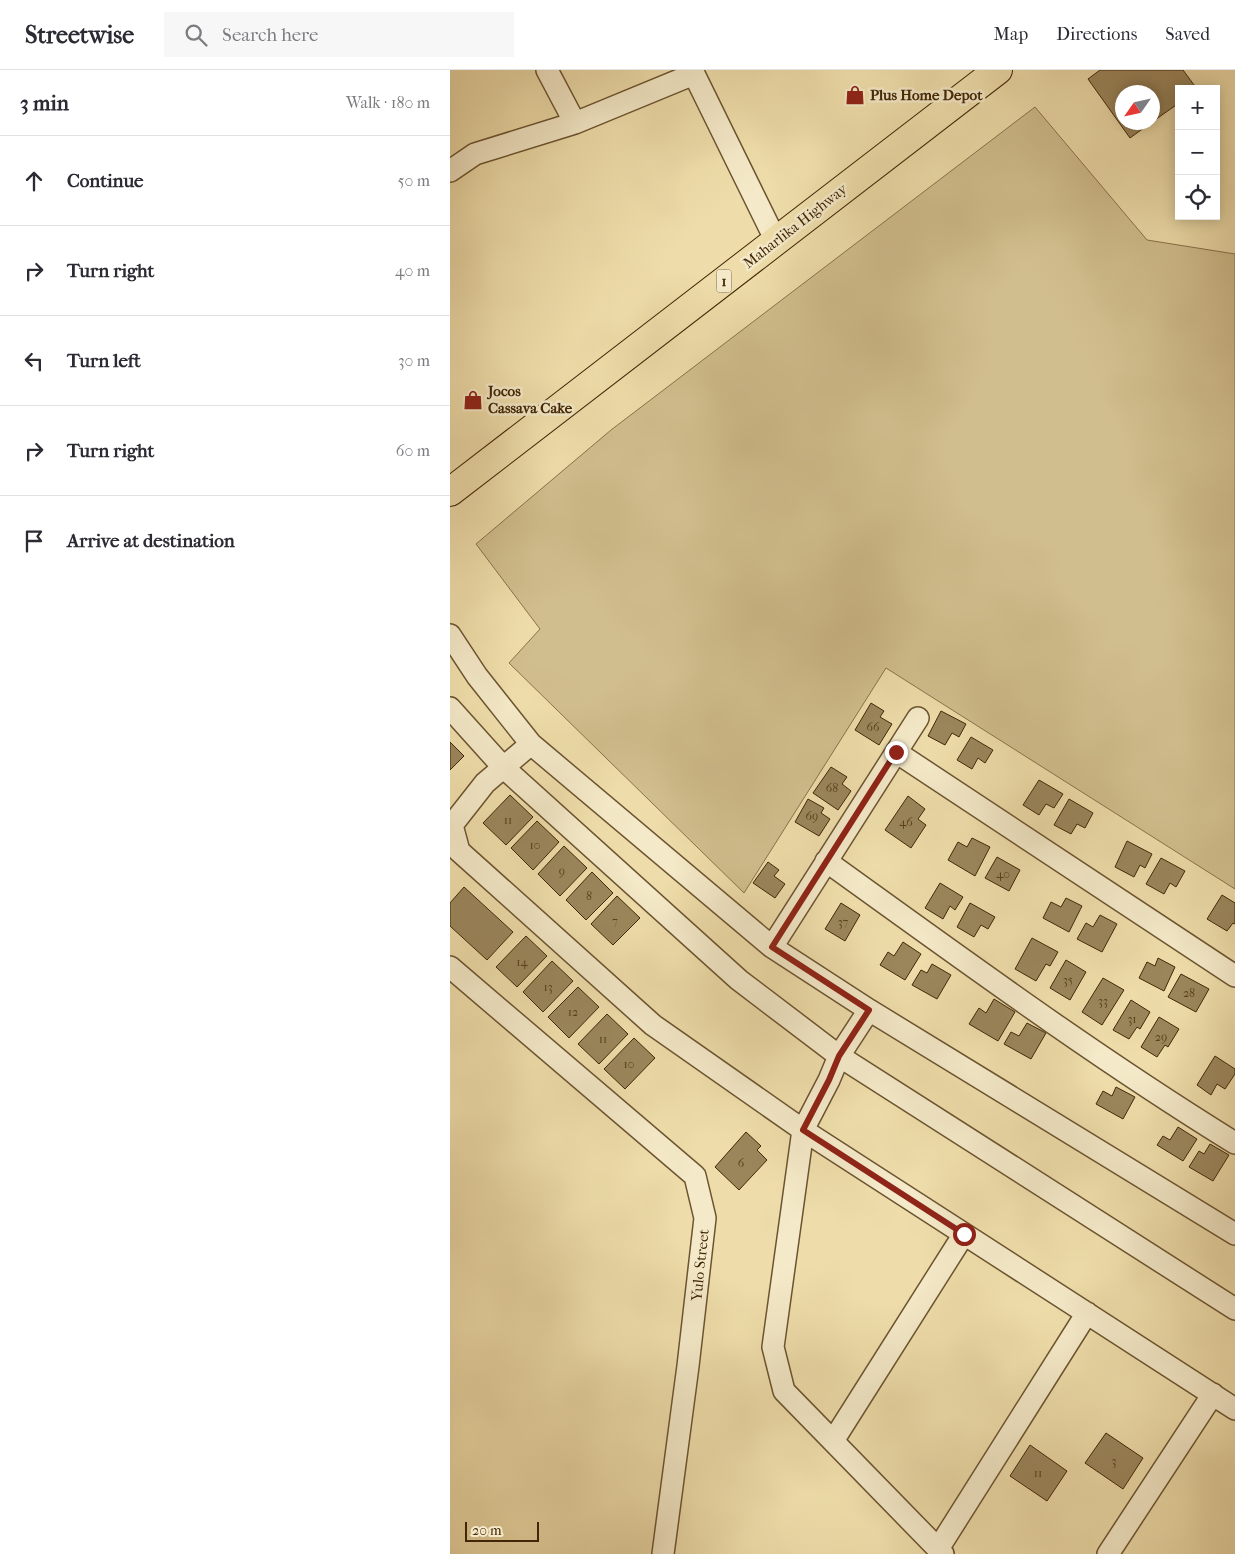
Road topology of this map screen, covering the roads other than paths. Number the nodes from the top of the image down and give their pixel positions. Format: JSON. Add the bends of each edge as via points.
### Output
{"nodes":[{"id":1,"x":547,"y":70,"type":"edge"},
{"id":2,"x":998,"y":70,"type":"edge"},
{"id":3,"x":575,"y":123,"type":"junction"},
{"id":4,"x":450,"y":171,"type":"edge"},
{"id":5,"x":776,"y":241,"type":"junction"},
{"id":6,"x":450,"y":492,"type":"edge"},
{"id":7,"x":450,"y":635,"type":"edge"},
{"id":8,"x":450,"y":708,"type":"edge"},
{"id":9,"x":918,"y":718,"type":"dead end"},
{"id":10,"x":531,"y":744,"type":"junction"},
{"id":11,"x":896,"y":752,"type":"junction"},
{"id":12,"x":503,"y":767,"type":"junction"},
{"id":13,"x":826,"y":861,"type":"junction"},
{"id":14,"x":772,"y":947,"type":"junction"},
{"id":15,"x":450,"y":967,"type":"edge"},
{"id":16,"x":1235,"y":976,"type":"edge"},
{"id":17,"x":869,"y":1010,"type":"junction"},
{"id":18,"x":839,"y":1056,"type":"junction"},
{"id":19,"x":803,"y":1130,"type":"junction"},
{"id":20,"x":1235,"y":1143,"type":"edge"},
{"id":21,"x":964,"y":1234,"type":"junction"},
{"id":22,"x":1235,"y":1234,"type":"edge"},
{"id":23,"x":1235,"y":1309,"type":"edge"},
{"id":24,"x":1087,"y":1313,"type":"junction"},
{"id":25,"x":1214,"y":1394,"type":"junction"},
{"id":26,"x":1235,"y":1409,"type":"edge"},
{"id":27,"x":833,"y":1441,"type":"junction"},
{"id":28,"x":941,"y":1552,"type":"edge"},
{"id":29,"x":663,"y":1554,"type":"edge"},
{"id":30,"x":1108,"y":1554,"type":"edge"}],
"edges":[{"from":1,"to":3,"type":"street"},
{"from":2,"to":5,"type":"highway","name":"Maharlika Highway","number":"1"},
{"from":3,"to":4,"type":"street","via":[[475,154]]},
{"from":3,"to":5,"type":"street","via":[[694,74]]},
{"from":5,"to":6,"type":"highway","name":"Maharlika Highway","number":"1"},
{"from":7,"to":10,"type":"street","via":[[477,676]]},
{"from":8,"to":12,"type":"street"},
{"from":9,"to":11,"type":"street"},
{"from":10,"to":12,"type":"street"},
{"from":10,"to":14,"type":"street"},
{"from":11,"to":13,"type":"street"},
{"from":11,"to":16,"type":"street"},
{"from":12,"to":18,"type":"street","via":[[739,980]]},
{"from":12,"to":19,"type":"street","via":[[485,783],[452,825],[459,851],[653,1025]]},
{"from":13,"to":14,"type":"street"},
{"from":13,"to":20,"type":"street","via":[[1006,991],[1170,1103]]},
{"from":14,"to":17,"type":"street"},
{"from":15,"to":29,"type":"street","name":"Yulo Street","via":[[695,1176],[705,1218]]},
{"from":17,"to":18,"type":"street"},
{"from":17,"to":22,"type":"street"},
{"from":18,"to":19,"type":"street"},
{"from":18,"to":23,"type":"street"},
{"from":19,"to":21,"type":"street"},
{"from":19,"to":27,"type":"street","via":[[773,1347],[784,1391]]},
{"from":21,"to":24,"type":"street"},
{"from":21,"to":27,"type":"street"},
{"from":24,"to":25,"type":"street"},
{"from":24,"to":28,"type":"street"},
{"from":25,"to":26,"type":"street"},
{"from":25,"to":30,"type":"street"},
{"from":27,"to":28,"type":"street"}]}
